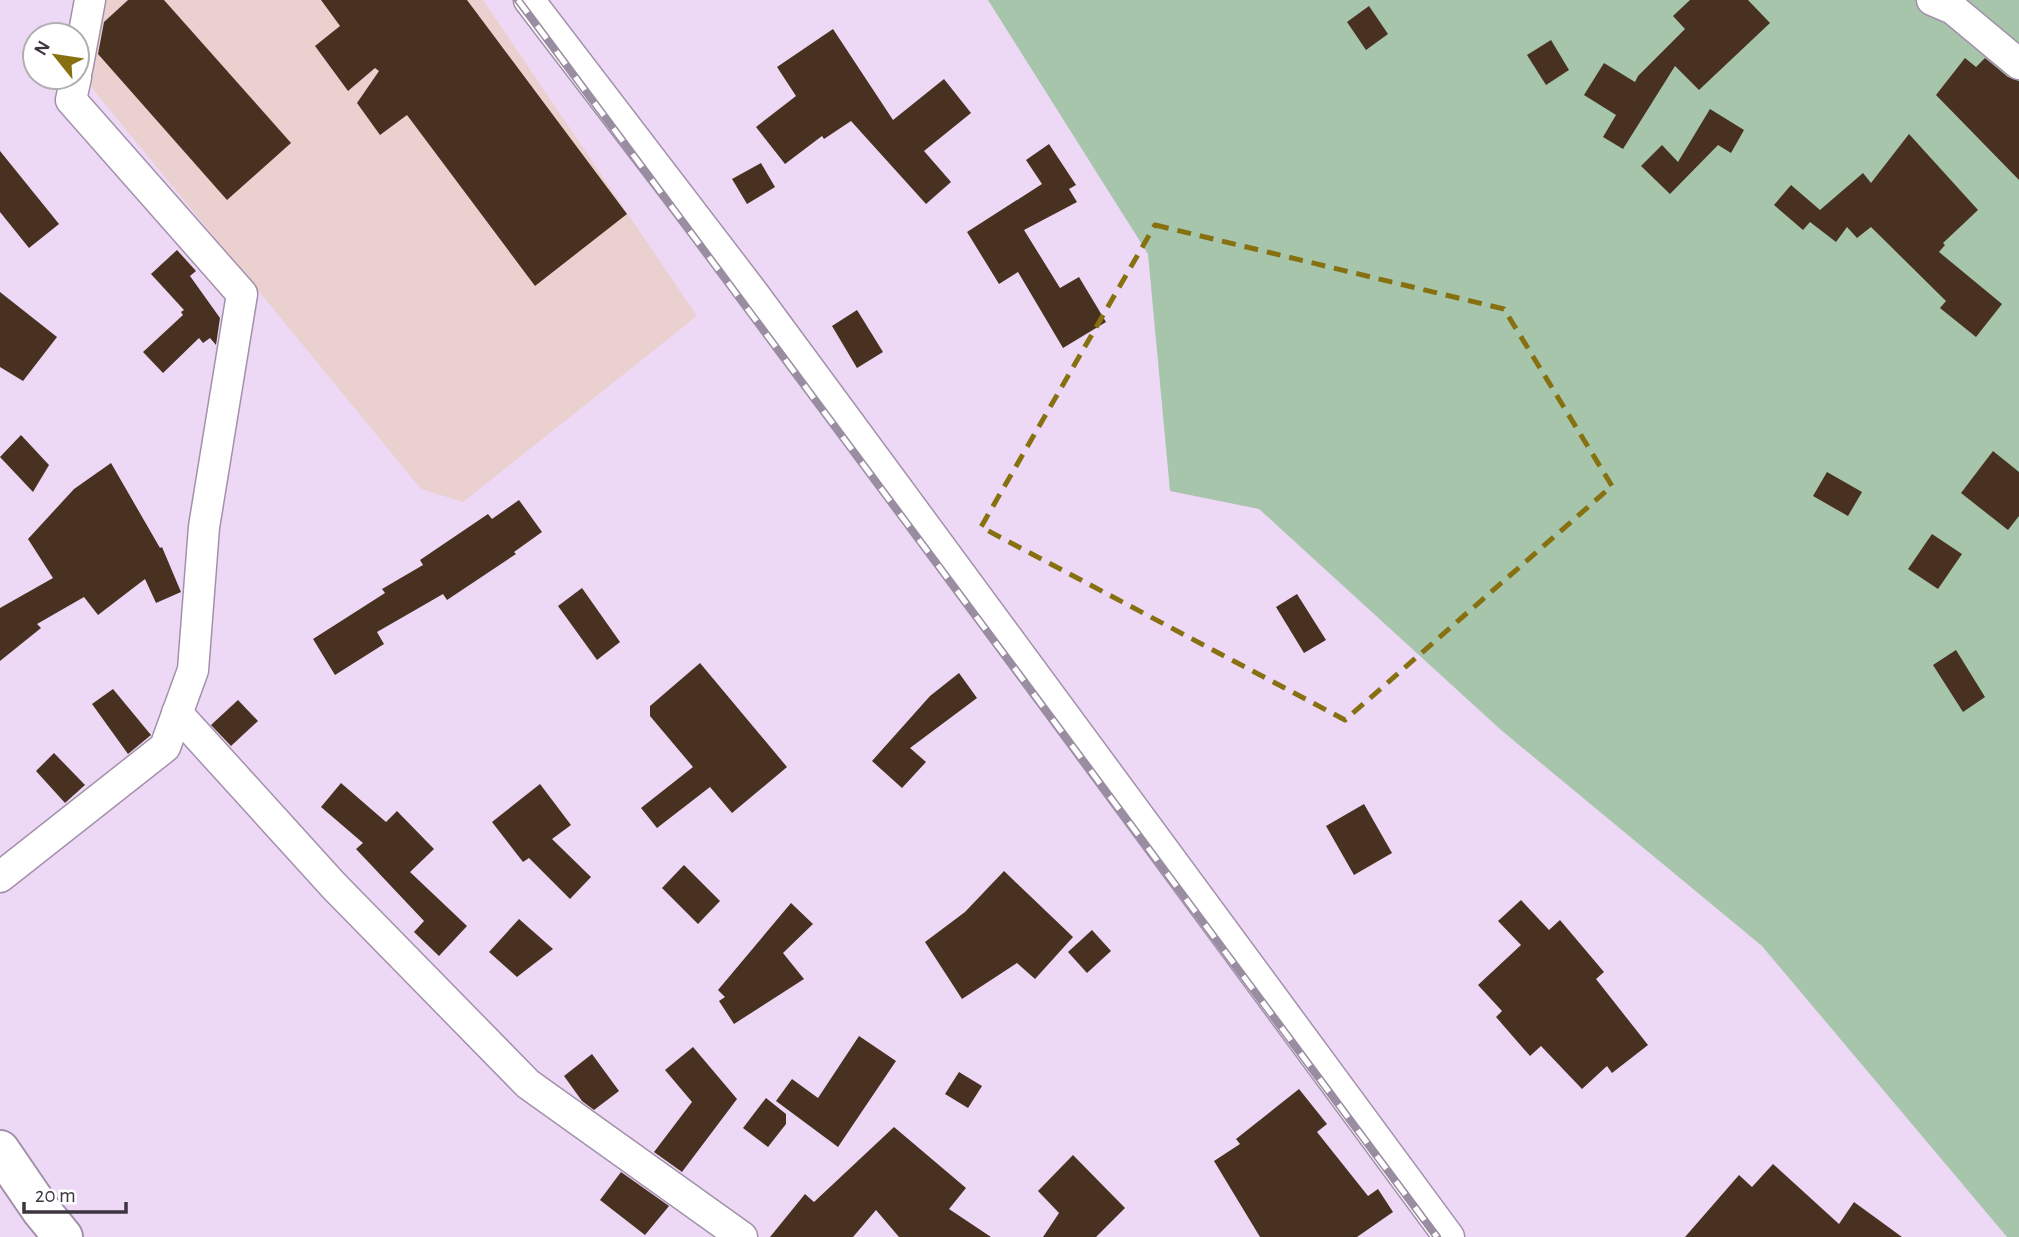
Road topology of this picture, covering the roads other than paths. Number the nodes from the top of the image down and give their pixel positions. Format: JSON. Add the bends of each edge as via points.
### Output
{"nodes":[{"id":1,"x":90,"y":0,"type":"edge"},
{"id":2,"x":529,"y":0,"type":"edge"},
{"id":3,"x":1932,"y":0,"type":"edge"},
{"id":4,"x":86,"y":21,"type":"edge"},
{"id":5,"x":2019,"y":64,"type":"edge"},
{"id":6,"x":73,"y":91,"type":"edge"},
{"id":7,"x":177,"y":713,"type":"junction"},
{"id":8,"x":0,"y":877,"type":"edge"},
{"id":9,"x":0,"y":1150,"type":"edge"},
{"id":10,"x":63,"y":1237,"type":"edge"},
{"id":11,"x":742,"y":1237,"type":"edge"},
{"id":12,"x":1449,"y":1237,"type":"edge"}],
"edges":[{"from":1,"to":4,"type":"street"},
{"from":2,"to":12,"type":"street","via":[[754,294]]},
{"from":3,"to":5,"type":"street","via":[[1953,9]]},
{"from":6,"to":7,"type":"street","via":[[71,100],[242,294],[204,527],[193,670]]},
{"from":7,"to":8,"type":"street","via":[[165,747]]},
{"from":7,"to":11,"type":"street","via":[[334,886],[528,1084]]},
{"from":9,"to":10,"type":"main road"}]}
